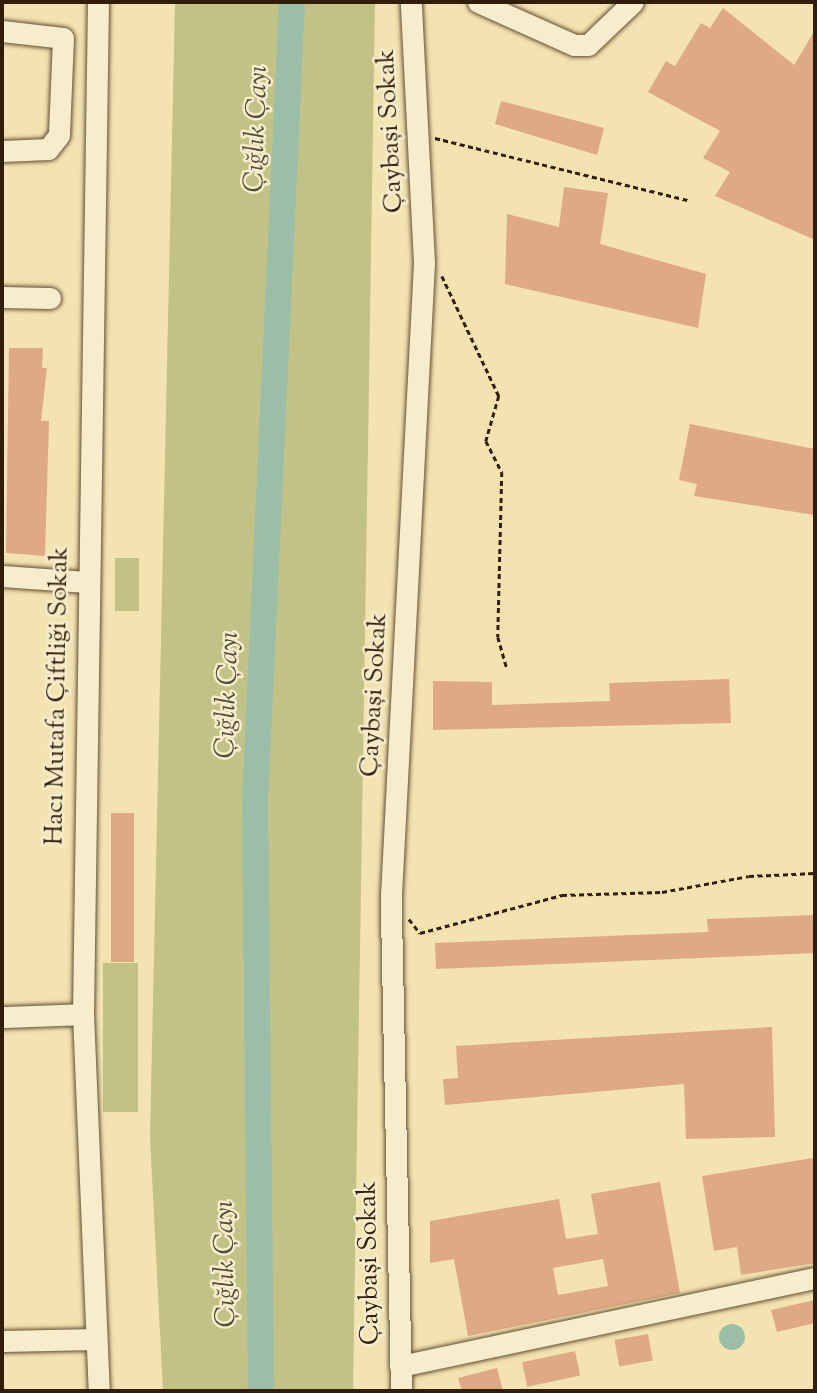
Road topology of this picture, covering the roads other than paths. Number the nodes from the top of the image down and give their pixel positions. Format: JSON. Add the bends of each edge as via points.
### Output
{"nodes":[{"id":1,"x":98,"y":2,"type":"edge"},
{"id":2,"x":411,"y":2,"type":"edge"},
{"id":3,"x":478,"y":2,"type":"edge"},
{"id":4,"x":633,"y":2,"type":"edge"},
{"id":5,"x":2,"y":31,"type":"edge"},
{"id":6,"x":2,"y":151,"type":"edge"},
{"id":7,"x":2,"y":297,"type":"edge"},
{"id":8,"x":50,"y":298,"type":"dead end"},
{"id":9,"x":2,"y":576,"type":"edge"},
{"id":10,"x":87,"y":582,"type":"junction"},
{"id":11,"x":83,"y":1013,"type":"junction"},
{"id":12,"x":2,"y":1017,"type":"edge"},
{"id":13,"x":815,"y":1278,"type":"edge"},
{"id":14,"x":96,"y":1339,"type":"junction"},
{"id":15,"x":2,"y":1341,"type":"edge"},
{"id":16,"x":400,"y":1366,"type":"junction"},
{"id":17,"x":99,"y":1391,"type":"edge"},
{"id":18,"x":401,"y":1391,"type":"edge"}],
"edges":[{"from":1,"to":10,"type":"street","name":"Hacı Mutafa Çiftliği Sokak"},
{"from":2,"to":16,"type":"street","name":"Çaybaşi Sokak","via":[[422,135],[424,263],[391,895]]},
{"from":3,"to":4,"type":"street","via":[[574,45],[588,45]]},
{"from":5,"to":6,"type":"street","via":[[63,38],[59,135],[48,149]]},
{"from":7,"to":8,"type":"street"},
{"from":9,"to":10,"type":"street"},
{"from":10,"to":11,"type":"street","name":"Hacı Mutafa Çiftliği Sokak"},
{"from":11,"to":12,"type":"street"},
{"from":11,"to":14,"type":"street","name":"Hacı Mutafa Çiftliği Sokak"},
{"from":13,"to":16,"type":"street"},
{"from":14,"to":15,"type":"street"},
{"from":14,"to":17,"type":"street","name":"Hacı Mutafa Çiftliği Sokak"},
{"from":16,"to":18,"type":"street","name":"Çaybaşi Sokak"}]}
